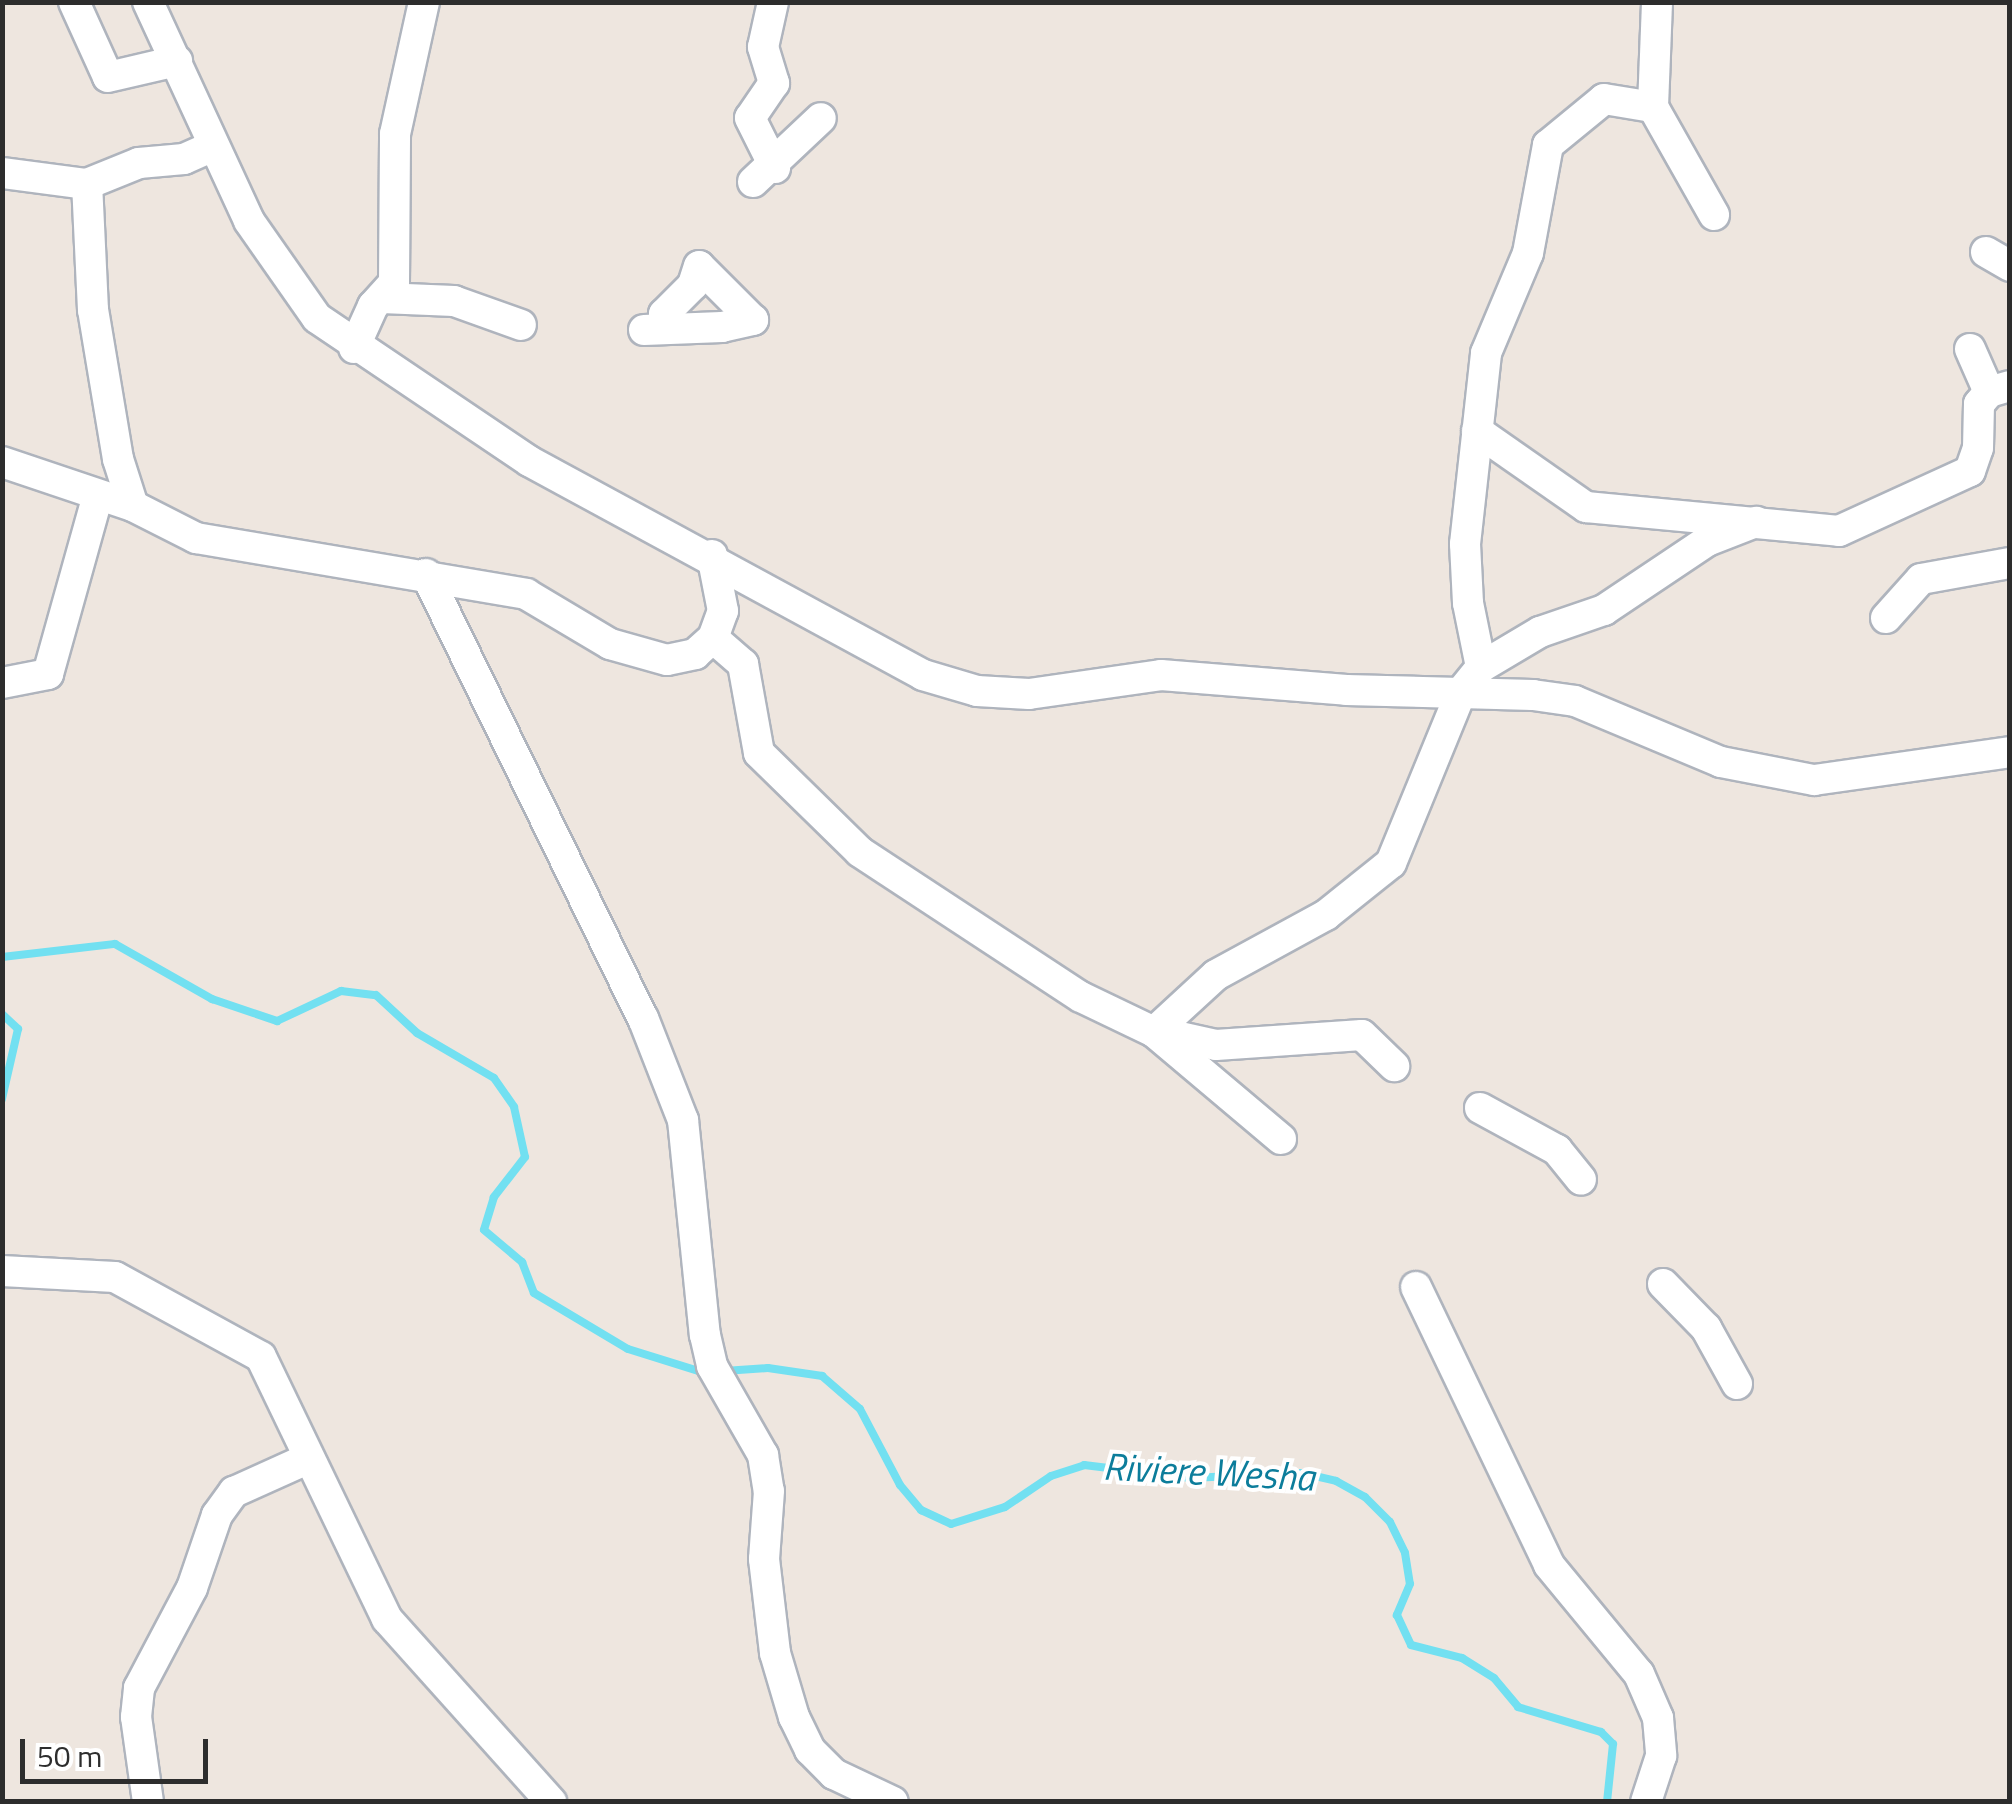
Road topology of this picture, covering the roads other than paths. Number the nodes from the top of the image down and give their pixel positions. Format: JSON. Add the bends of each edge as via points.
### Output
{"nodes":[{"id":1,"x":74,"y":2,"type":"edge"},
{"id":2,"x":148,"y":2,"type":"edge"},
{"id":3,"x":424,"y":2,"type":"edge"},
{"id":4,"x":774,"y":2,"type":"edge"},
{"id":5,"x":1657,"y":2,"type":"edge"},
{"id":6,"x":178,"y":61,"type":"junction"},
{"id":7,"x":1653,"y":107,"type":"junction"},
{"id":8,"x":821,"y":118,"type":"dead end"},
{"id":9,"x":213,"y":146,"type":"junction"},
{"id":10,"x":2,"y":172,"type":"edge"},
{"id":11,"x":87,"y":184,"type":"junction"},
{"id":12,"x":1714,"y":215,"type":"dead end"},
{"id":13,"x":382,"y":298,"type":"junction"},
{"id":14,"x":522,"y":326,"type":"dead end"},
{"id":15,"x":354,"y":348,"type":"junction"},
{"id":16,"x":1970,"y":349,"type":"dead end"},
{"id":17,"x":1999,"y":389,"type":"edge"},
{"id":18,"x":1476,"y":430,"type":"junction"},
{"id":19,"x":2,"y":462,"type":"edge"},
{"id":20,"x":97,"y":498,"type":"junction"},
{"id":21,"x":133,"y":506,"type":"junction"},
{"id":22,"x":1756,"y":522,"type":"junction"},
{"id":23,"x":712,"y":554,"type":"junction"},
{"id":24,"x":2010,"y":563,"type":"edge"},
{"id":25,"x":426,"y":574,"type":"junction"},
{"id":26,"x":1886,"y":618,"type":"dead end"},
{"id":27,"x":713,"y":638,"type":"junction"},
{"id":28,"x":1481,"y":667,"type":"junction"},
{"id":29,"x":2,"y":684,"type":"edge"},
{"id":30,"x":1462,"y":692,"type":"junction"},
{"id":31,"x":2010,"y":752,"type":"edge"},
{"id":32,"x":1154,"y":1032,"type":"junction"},
{"id":33,"x":1394,"y":1066,"type":"dead end"},
{"id":34,"x":1480,"y":1108,"type":"dead end"},
{"id":35,"x":1280,"y":1139,"type":"dead end"},
{"id":36,"x":1581,"y":1180,"type":"dead end"},
{"id":37,"x":2,"y":1271,"type":"edge"},
{"id":38,"x":1663,"y":1284,"type":"dead end"},
{"id":39,"x":1416,"y":1287,"type":"dead end"},
{"id":40,"x":1736,"y":1384,"type":"dead end"},
{"id":41,"x":306,"y":1460,"type":"junction"},
{"id":42,"x":148,"y":1802,"type":"edge"},
{"id":43,"x":551,"y":1802,"type":"edge"},
{"id":44,"x":893,"y":1802,"type":"edge"},
{"id":45,"x":1646,"y":1802,"type":"edge"}],
"edges":[{"from":1,"to":6,"type":"street","via":[[108,77]]},
{"from":2,"to":6,"type":"street"},
{"from":3,"to":13,"type":"street","via":[[394,134],[394,283]]},
{"from":4,"to":8,"type":"street","via":[[763,47],[774,83],[750,118],[764,175]]},
{"from":5,"to":7,"type":"street"},
{"from":6,"to":9,"type":"street"},
{"from":7,"to":12,"type":"street"},
{"from":7,"to":18,"type":"street","via":[[1604,99],[1548,146],[1528,252],[1486,353]]},
{"from":9,"to":11,"type":"street","via":[[184,159],[139,163]]},
{"from":9,"to":15,"type":"street","via":[[278,267],[317,318]]},
{"from":10,"to":11,"type":"street"},
{"from":11,"to":21,"type":"street","via":[[91,294],[118,459]]},
{"from":13,"to":14,"type":"street","via":[[454,300]]},
{"from":13,"to":15,"type":"street"},
{"from":15,"to":23,"type":"street","via":[[529,461]]},
{"from":16,"to":17,"type":"street"},
{"from":17,"to":22,"type":"street","via":[[1978,404],[1974,464],[1957,478],[1892,501],[1839,531]]},
{"from":18,"to":22,"type":"street","via":[[1586,507]]},
{"from":18,"to":28,"type":"street","via":[[1465,544]]},
{"from":19,"to":20,"type":"street"},
{"from":20,"to":21,"type":"street"},
{"from":20,"to":29,"type":"street","via":[[48,674]]},
{"from":21,"to":25,"type":"street","via":[[196,538]]},
{"from":22,"to":28,"type":"street","via":[[1707,541],[1604,610],[1540,632]]},
{"from":23,"to":27,"type":"street","via":[[722,611]]},
{"from":23,"to":30,"type":"street","via":[[840,634],[923,674],[977,690],[1028,694],[1160,675]]},
{"from":24,"to":26,"type":"street","via":[[1921,579]]},
{"from":25,"to":27,"type":"street","via":[[526,594],[610,644],[667,660],[695,654]]},
{"from":25,"to":44,"type":"street","via":[[643,1018],[684,1120],[705,1335],[712,1366],[763,1455],[769,1492],[764,1559],[775,1653],[794,1717],[810,1750],[834,1774]]},
{"from":27,"to":32,"type":"street","via":[[743,664],[758,754],[860,852],[1082,997]]},
{"from":28,"to":30,"type":"street"},
{"from":30,"to":31,"type":"street","via":[[1575,700],[1772,776],[1866,776]]},
{"from":30,"to":32,"type":"street","via":[[1392,863],[1326,915],[1216,975]]},
{"from":32,"to":33,"type":"street","via":[[1216,1045],[1362,1034]]},
{"from":32,"to":35,"type":"street"},
{"from":34,"to":36,"type":"street","via":[[1557,1150]]},
{"from":37,"to":41,"type":"street","via":[[115,1277],[236,1342],[260,1357],[295,1423]]},
{"from":38,"to":40,"type":"street","via":[[1706,1328]]},
{"from":39,"to":45,"type":"street","via":[[1549,1565],[1638,1674],[1658,1718],[1661,1756]]},
{"from":41,"to":42,"type":"street","via":[[234,1492],[217,1515],[192,1588],[139,1688],[136,1717]]},
{"from":41,"to":43,"type":"street","via":[[387,1619]]}]}
